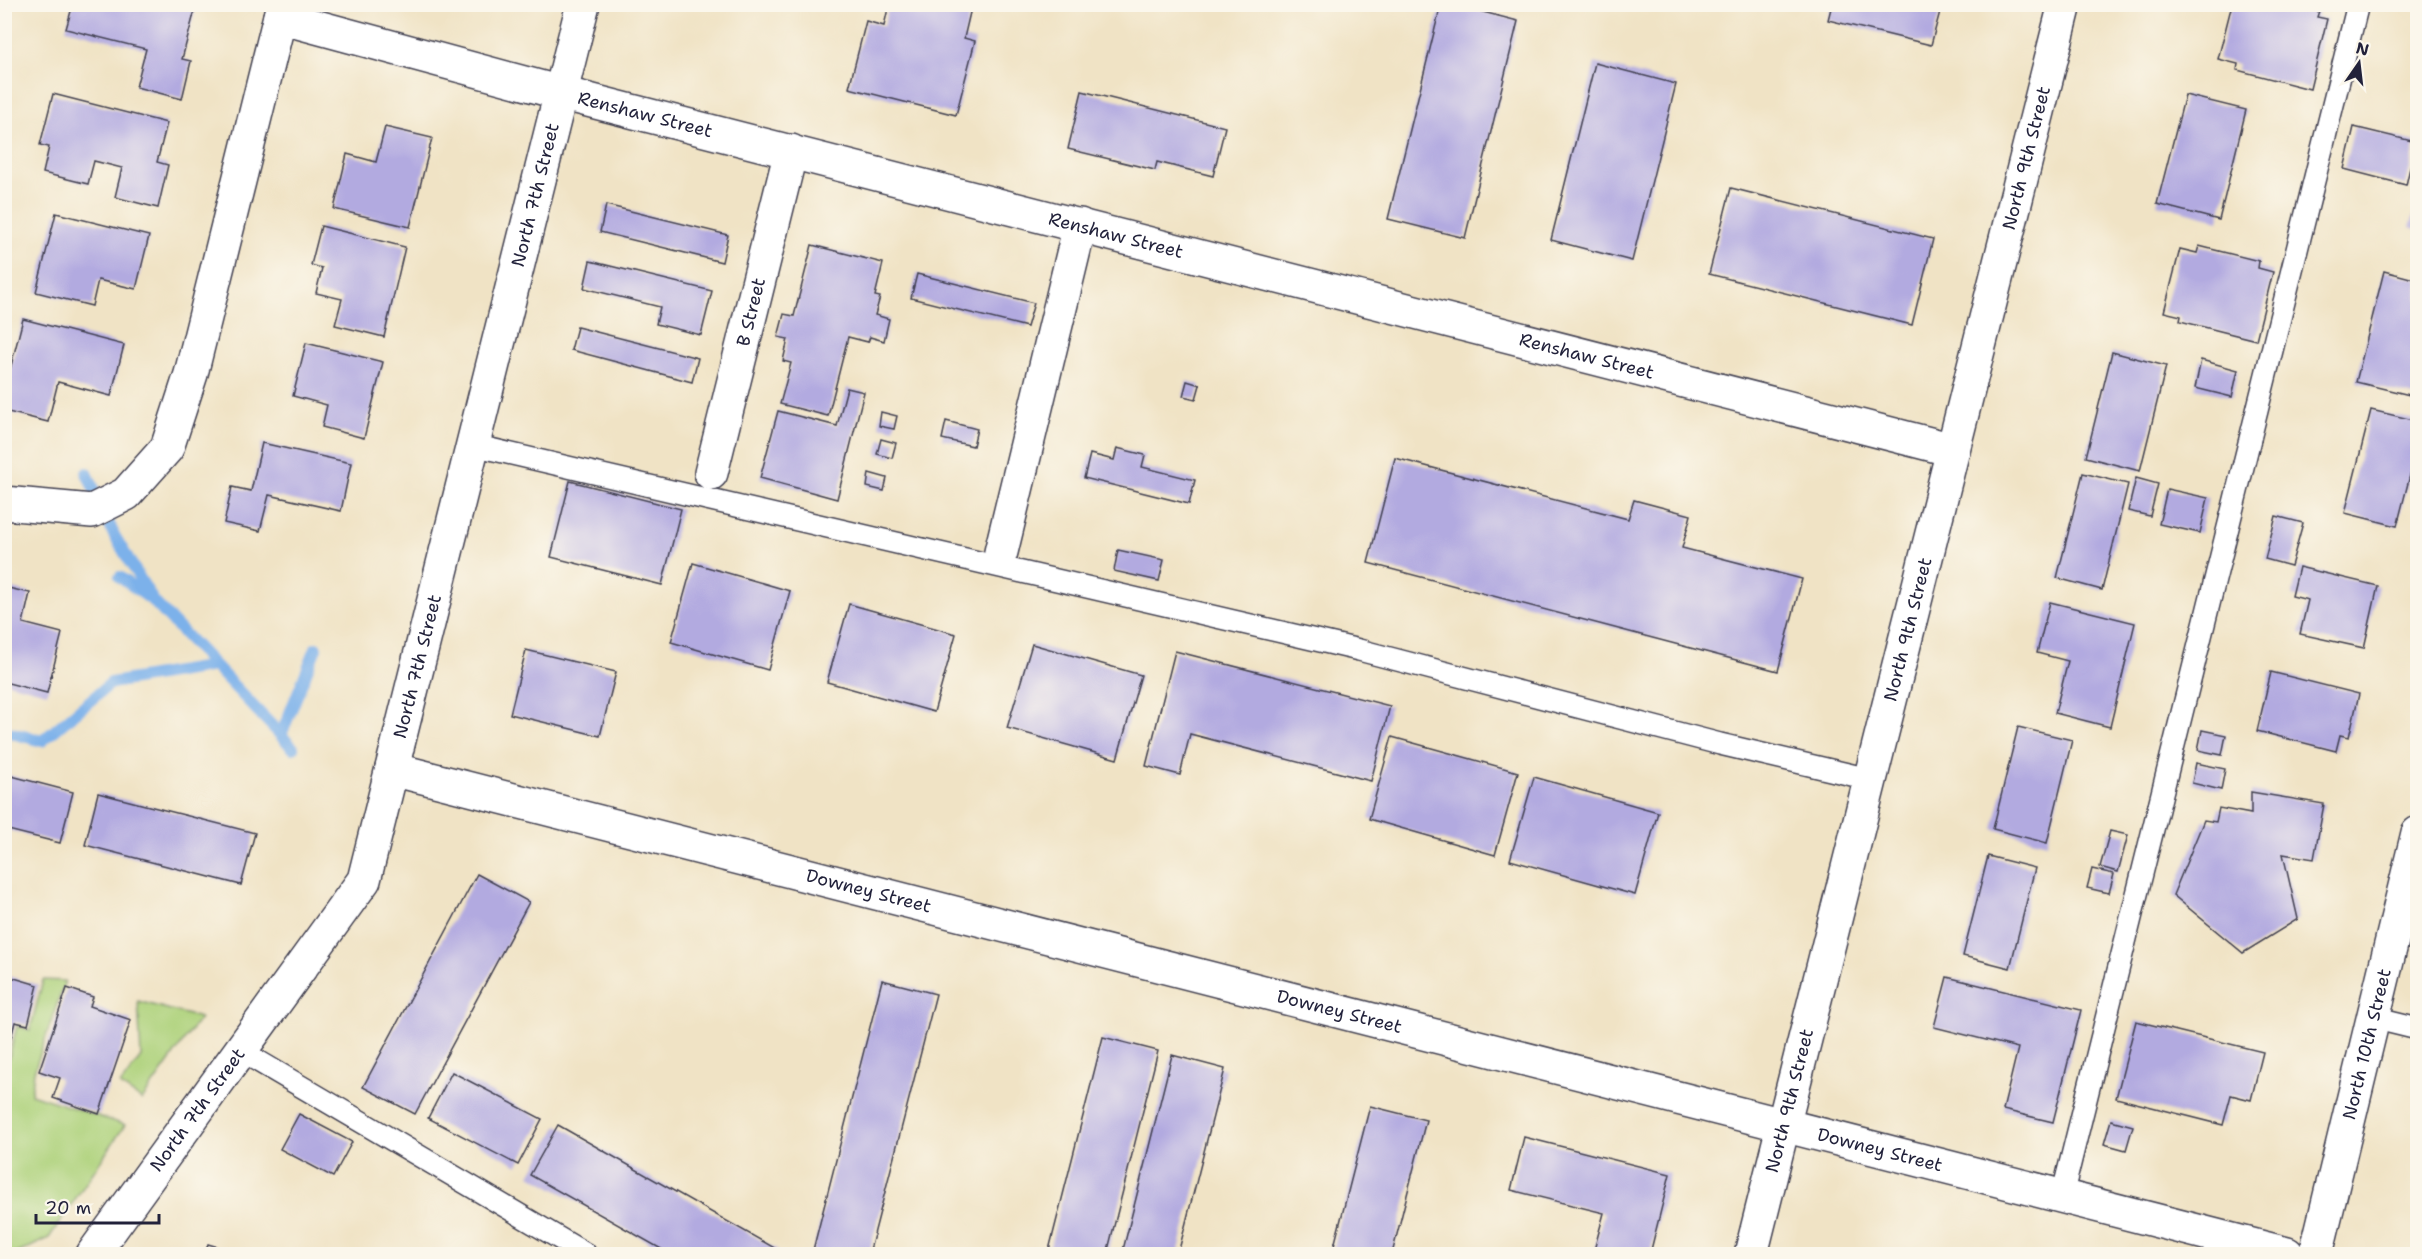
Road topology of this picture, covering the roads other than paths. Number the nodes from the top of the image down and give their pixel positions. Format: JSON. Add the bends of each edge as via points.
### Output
{"nodes":[{"id":1,"x":583,"y":4,"type":"edge"},
{"id":2,"x":2065,"y":4,"type":"edge"},
{"id":3,"x":2358,"y":4,"type":"edge"},
{"id":4,"x":282,"y":11,"type":"edge"},
{"id":5,"x":561,"y":93,"type":"junction"},
{"id":6,"x":790,"y":151,"type":"junction"},
{"id":7,"x":1080,"y":225,"type":"junction"},
{"id":8,"x":473,"y":445,"type":"junction"},
{"id":9,"x":1953,"y":450,"type":"junction"},
{"id":10,"x":711,"y":473,"type":"dead end"},
{"id":11,"x":4,"y":503,"type":"edge"},
{"id":12,"x":1001,"y":552,"type":"dead end"},
{"id":13,"x":392,"y":769,"type":"junction"},
{"id":14,"x":1869,"y":779,"type":"junction"},
{"id":15,"x":2418,"y":833,"type":"edge"},
{"id":16,"x":2373,"y":1018,"type":"junction"},
{"id":17,"x":2418,"y":1029,"type":"edge"},
{"id":18,"x":241,"y":1051,"type":"junction"},
{"id":19,"x":1782,"y":1125,"type":"junction"},
{"id":20,"x":2062,"y":1196,"type":"junction"},
{"id":21,"x":93,"y":1254,"type":"edge"},
{"id":22,"x":586,"y":1254,"type":"edge"},
{"id":23,"x":1751,"y":1254,"type":"edge"},
{"id":24,"x":2287,"y":1254,"type":"edge"},
{"id":25,"x":2316,"y":1254,"type":"edge"}],
"edges":[{"from":1,"to":5,"type":"street","name":"North 7th Street"},
{"from":2,"to":9,"type":"street","name":"North 9th Street"},
{"from":3,"to":20,"type":"lane"},
{"from":4,"to":5,"type":"street","name":"Renshaw Street"},
{"from":4,"to":11,"type":"street","via":[[191,374],[167,448],[126,494],[92,511]]},
{"from":5,"to":6,"type":"street","name":"Renshaw Street"},
{"from":5,"to":8,"type":"street","name":"North 7th Street"},
{"from":6,"to":7,"type":"street","name":"Renshaw Street"},
{"from":6,"to":10,"type":"street","name":"B Street"},
{"from":7,"to":9,"type":"street","name":"Renshaw Street"},
{"from":7,"to":12,"type":"street"},
{"from":8,"to":13,"type":"street","name":"North 7th Street"},
{"from":8,"to":14,"type":"lane","via":[[1359,650]]},
{"from":9,"to":14,"type":"street","name":"North 9th Street"},
{"from":13,"to":18,"type":"street","name":"North 7th Street","via":[[364,880]]},
{"from":13,"to":19,"type":"street","name":"Downey Street"},
{"from":14,"to":19,"type":"street","name":"North 9th Street"},
{"from":15,"to":16,"type":"street","name":"North 10th Street"},
{"from":16,"to":17,"type":"lane"},
{"from":16,"to":25,"type":"street","name":"North 10th Street"},
{"from":18,"to":21,"type":"street","name":"North 7th Street"},
{"from":18,"to":22,"type":"lane"},
{"from":19,"to":20,"type":"street","name":"Downey Street"},
{"from":19,"to":23,"type":"street","name":"North 9th Street"},
{"from":20,"to":24,"type":"street","name":"Downey Street"}]}
